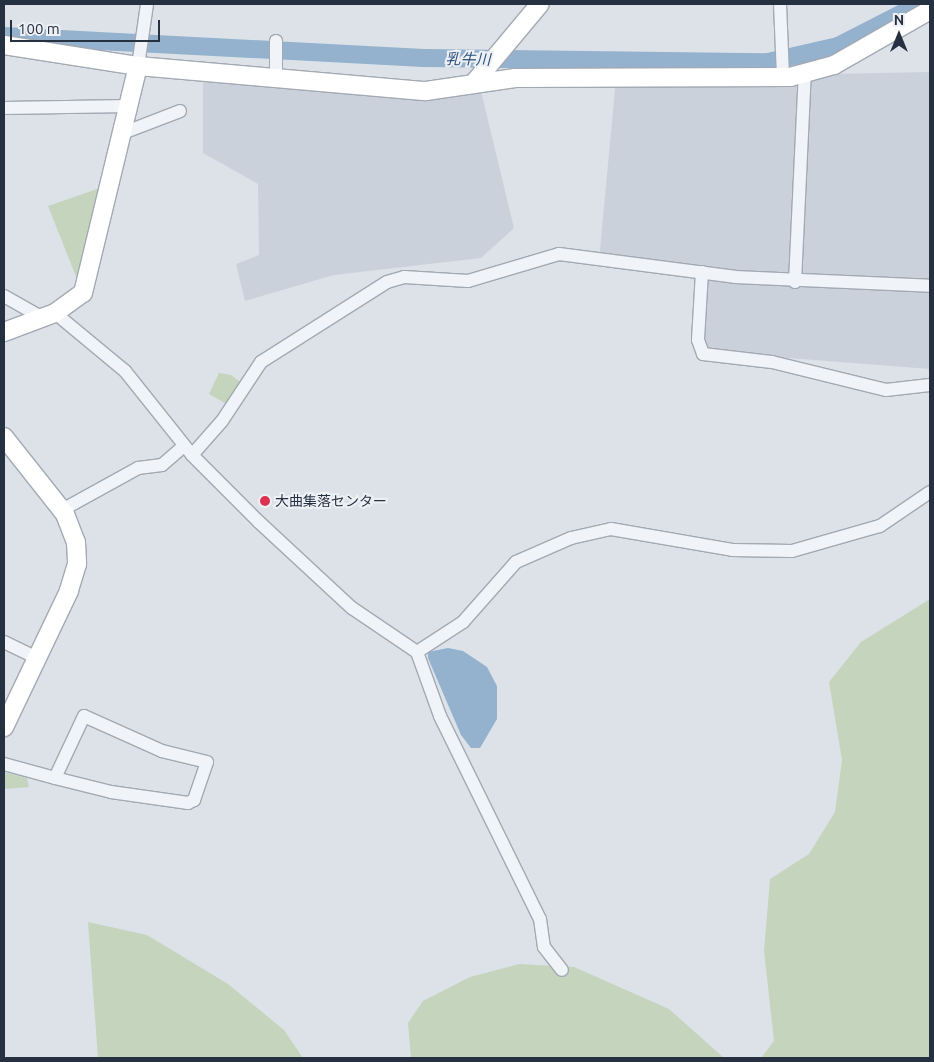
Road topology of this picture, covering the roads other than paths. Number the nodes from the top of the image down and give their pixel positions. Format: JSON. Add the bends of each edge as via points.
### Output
{"nodes":[{"id":1,"x":147,"y":4,"type":"edge"},
{"id":2,"x":540,"y":4,"type":"edge"},
{"id":3,"x":780,"y":4,"type":"edge"},
{"id":4,"x":930,"y":10,"type":"edge"},
{"id":5,"x":276,"y":42,"type":"dead end"},
{"id":6,"x":4,"y":44,"type":"edge"},
{"id":7,"x":138,"y":60,"type":"junction"},
{"id":8,"x":275,"y":72,"type":"junction"},
{"id":9,"x":805,"y":73,"type":"junction"},
{"id":10,"x":783,"y":77,"type":"junction"},
{"id":11,"x":473,"y":84,"type":"junction"},
{"id":12,"x":129,"y":106,"type":"junction"},
{"id":13,"x":4,"y":108,"type":"edge"},
{"id":14,"x":180,"y":111,"type":"dead end"},
{"id":15,"x":123,"y":133,"type":"junction"},
{"id":16,"x":702,"y":272,"type":"junction"},
{"id":17,"x":795,"y":282,"type":"junction"},
{"id":18,"x":930,"y":286,"type":"edge"},
{"id":19,"x":4,"y":296,"type":"edge"},
{"id":20,"x":48,"y":315,"type":"junction"},
{"id":21,"x":4,"y":332,"type":"edge"},
{"id":22,"x":930,"y":385,"type":"edge"},
{"id":23,"x":4,"y":437,"type":"edge"},
{"id":24,"x":188,"y":450,"type":"junction"},
{"id":25,"x":930,"y":492,"type":"edge"},
{"id":26,"x":62,"y":510,"type":"junction"},
{"id":27,"x":4,"y":642,"type":"edge"},
{"id":28,"x":417,"y":652,"type":"junction"},
{"id":29,"x":37,"y":658,"type":"junction"},
{"id":30,"x":4,"y":727,"type":"edge"},
{"id":31,"x":4,"y":764,"type":"edge"},
{"id":32,"x":55,"y":778,"type":"junction"},
{"id":33,"x":562,"y":970,"type":"dead end"}],
"edges":[{"from":1,"to":7,"type":"street"},
{"from":2,"to":11,"type":"street"},
{"from":3,"to":10,"type":"street"},
{"from":4,"to":9,"type":"street","via":[[834,65]]},
{"from":5,"to":8,"type":"street"},
{"from":6,"to":7,"type":"street"},
{"from":7,"to":8,"type":"street"},
{"from":7,"to":12,"type":"street"},
{"from":8,"to":11,"type":"street","via":[[426,91]]},
{"from":9,"to":10,"type":"street"},
{"from":9,"to":17,"type":"street"},
{"from":10,"to":11,"type":"street","via":[[515,78]]},
{"from":12,"to":13,"type":"street"},
{"from":12,"to":15,"type":"street"},
{"from":14,"to":15,"type":"street"},
{"from":15,"to":20,"type":"street","via":[[89,280],[83,293]]},
{"from":16,"to":17,"type":"street"},
{"from":16,"to":22,"type":"street","via":[[698,340],[702,354],[772,362],[886,390]]},
{"from":16,"to":24,"type":"street","via":[[559,254],[468,281],[404,277],[387,282],[261,362],[222,421]]},
{"from":17,"to":18,"type":"street"},
{"from":19,"to":20,"type":"street"},
{"from":20,"to":21,"type":"street"},
{"from":20,"to":24,"type":"street","via":[[124,371]]},
{"from":23,"to":26,"type":"street"},
{"from":24,"to":26,"type":"street","via":[[162,465],[138,468]]},
{"from":24,"to":28,"type":"street","via":[[352,608]]},
{"from":25,"to":28,"type":"street","via":[[880,526],[792,551],[732,550],[611,529],[571,538],[516,562],[464,622]]},
{"from":26,"to":29,"type":"street","via":[[76,542],[77,564]]},
{"from":27,"to":29,"type":"street"},
{"from":28,"to":33,"type":"street","via":[[440,716],[540,919],[544,947]]},
{"from":29,"to":30,"type":"street"},
{"from":31,"to":32,"type":"street"},
{"from":32,"to":32,"type":"street","via":[[188,803],[194,800],[207,762],[162,751],[84,716]]}]}
